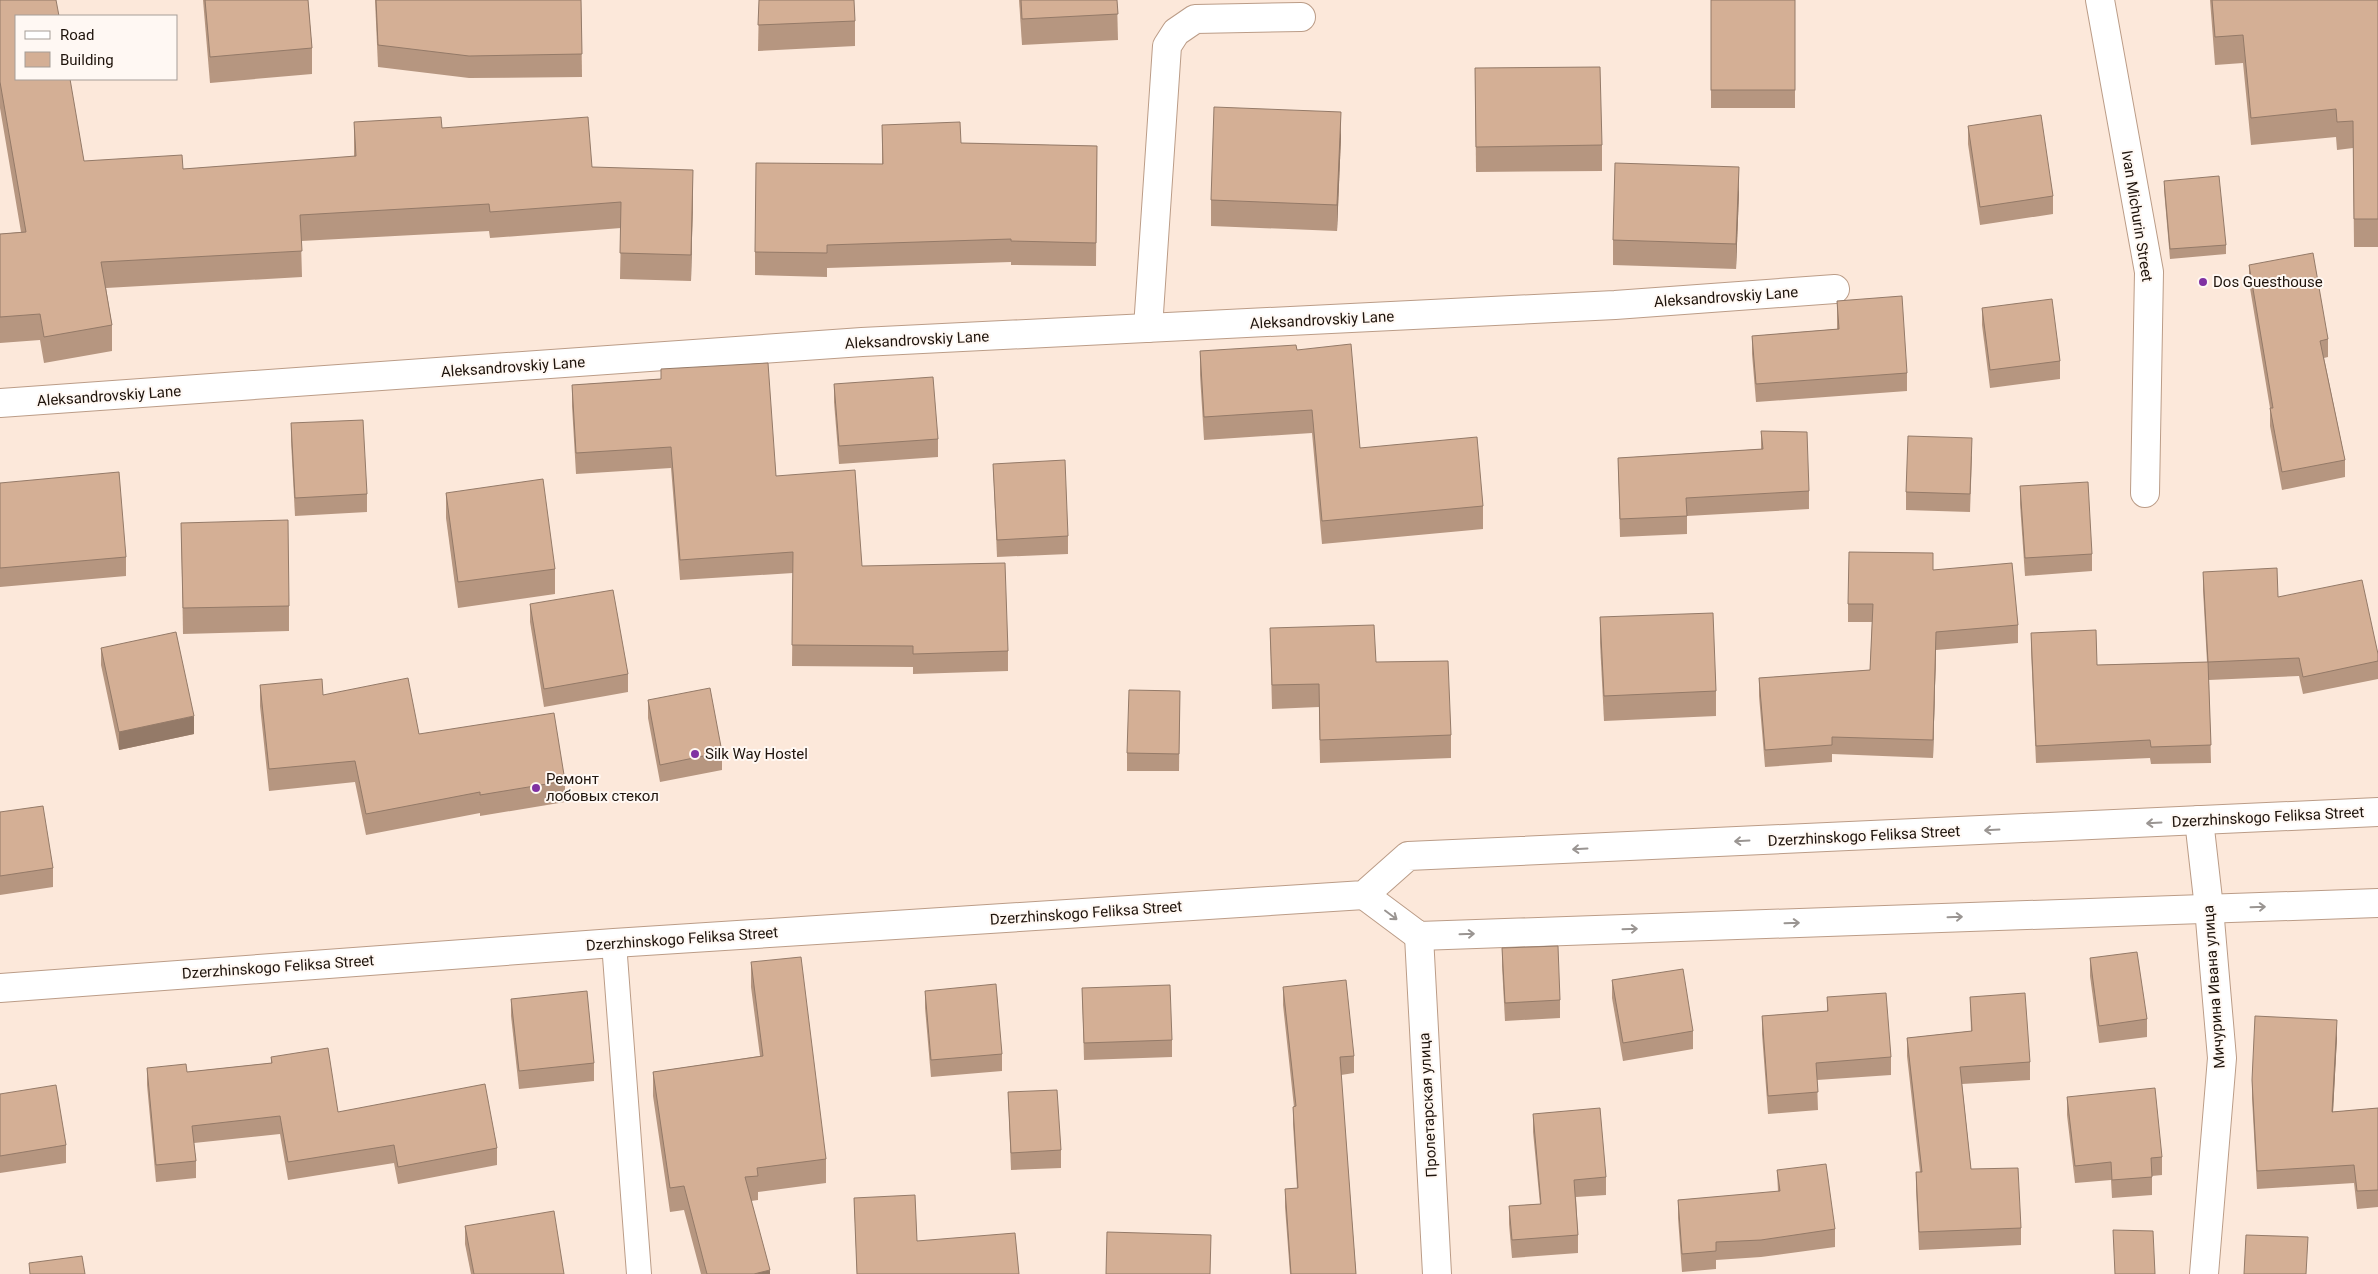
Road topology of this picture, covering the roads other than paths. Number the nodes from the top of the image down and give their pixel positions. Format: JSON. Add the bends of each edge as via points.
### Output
{"nodes":[{"id":1,"x":2100,"y":0,"type":"edge"},
{"id":2,"x":1301,"y":17,"type":"dead end"},
{"id":3,"x":1835,"y":289,"type":"dead end"},
{"id":4,"x":1148,"y":328,"type":"junction"},
{"id":5,"x":0,"y":403,"type":"edge"},
{"id":6,"x":2145,"y":493,"type":"dead end"},
{"id":7,"x":2378,"y":812,"type":"edge"},
{"id":8,"x":2199,"y":820,"type":"junction"},
{"id":9,"x":1364,"y":895,"type":"junction"},
{"id":10,"x":2378,"y":902,"type":"edge"},
{"id":11,"x":2209,"y":908,"type":"junction"},
{"id":12,"x":1419,"y":936,"type":"junction"},
{"id":13,"x":614,"y":943,"type":"junction"},
{"id":14,"x":0,"y":988,"type":"edge"},
{"id":15,"x":639,"y":1274,"type":"edge"},
{"id":16,"x":1437,"y":1274,"type":"edge"},
{"id":17,"x":2204,"y":1274,"type":"edge"}],
"edges":[{"from":1,"to":6,"type":"street","name":"Ivan Michurin Street","via":[[2149,272]]},
{"from":2,"to":4,"type":"street","via":[[1195,19],[1176,32],[1167,46]]},
{"from":3,"to":4,"type":"street","name":"Aleksandrovskiy Lane","via":[[1615,305]]},
{"from":4,"to":5,"type":"street","name":"Aleksandrovskiy Lane","via":[[852,343]]},
{"from":7,"to":8,"type":"street","name":"Dzerzhinskogo Feliksa Street"},
{"from":8,"to":9,"type":"street","name":"Dzerzhinskogo Feliksa Street","one_way":true,"via":[[1408,856]]},
{"from":8,"to":11,"type":"street","name":"Мичурина Ивана улица"},
{"from":9,"to":12,"type":"street","one_way":true},
{"from":9,"to":13,"type":"street","name":"Dzerzhinskogo Feliksa Street"},
{"from":11,"to":10,"type":"street","one_way":true},
{"from":12,"to":11,"type":"street","one_way":true},
{"from":11,"to":17,"type":"street","name":"Мичурина Ивана улица","via":[[2222,1058]]},
{"from":12,"to":16,"type":"street","name":"Пролетарская улица"},
{"from":13,"to":14,"type":"street","name":"Dzerzhinskogo Feliksa Street"},
{"from":13,"to":15,"type":"lane"}]}
